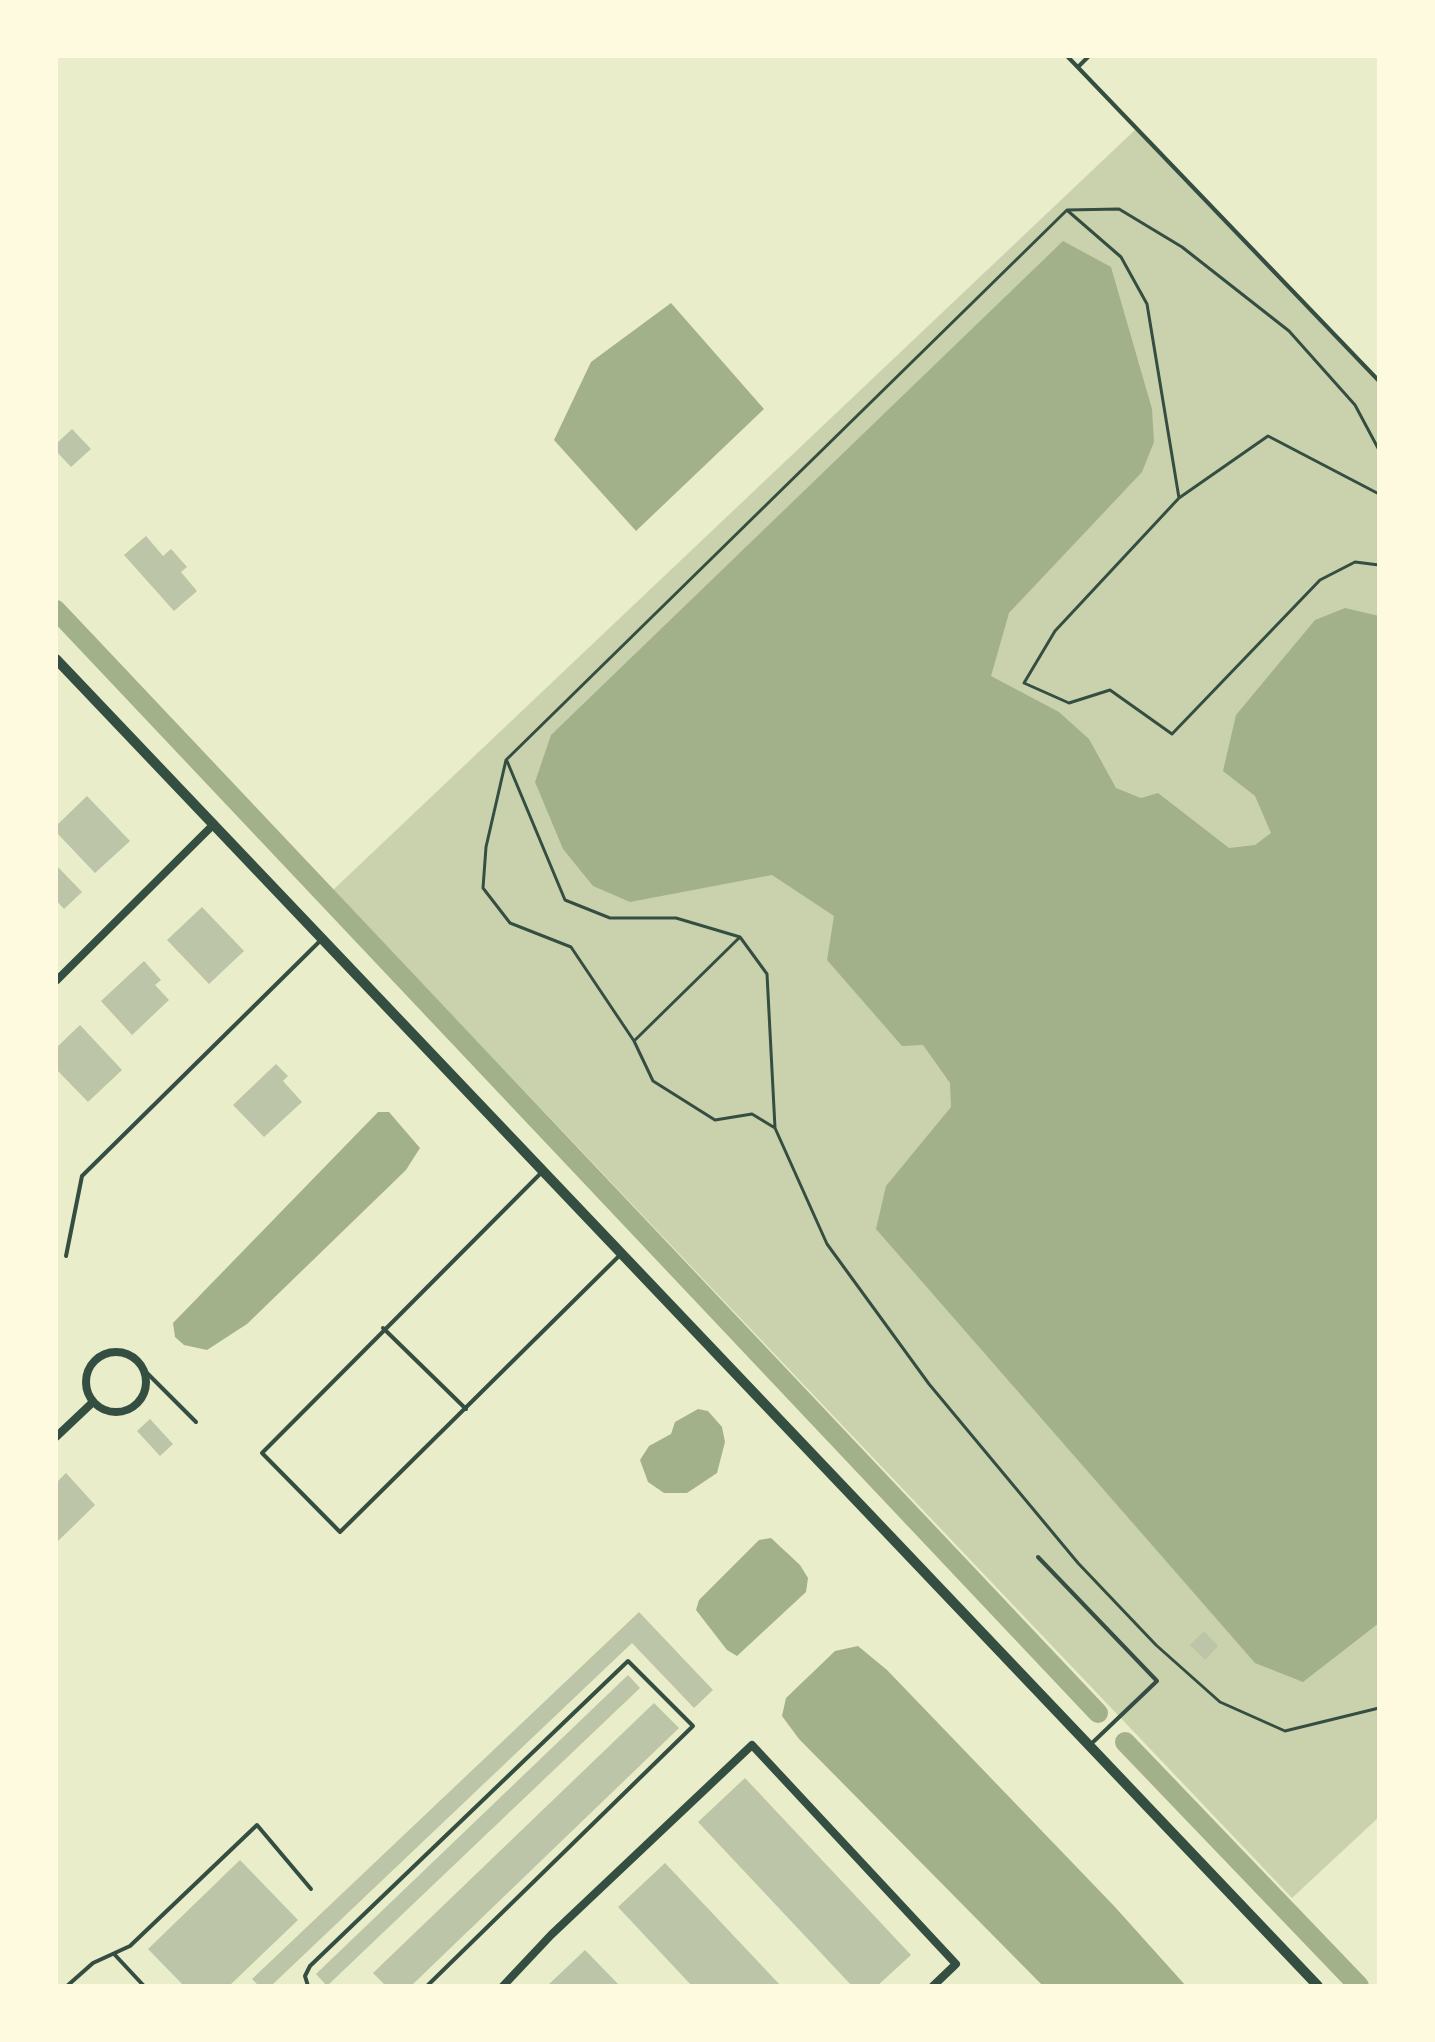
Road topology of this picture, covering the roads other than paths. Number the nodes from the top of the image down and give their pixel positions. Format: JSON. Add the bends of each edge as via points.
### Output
{"nodes":[{"id":1,"x":1067,"y":56,"type":"edge"},
{"id":2,"x":1089,"y":56,"type":"edge"},
{"id":3,"x":1078,"y":67,"type":"junction"},
{"id":4,"x":1379,"y":381,"type":"edge"},
{"id":5,"x":56,"y":659,"type":"edge"},
{"id":6,"x":214,"y":824,"type":"junction"},
{"id":7,"x":323,"y":938,"type":"junction"},
{"id":8,"x":56,"y":981,"type":"edge"},
{"id":9,"x":543,"y":1171,"type":"junction"},
{"id":10,"x":621,"y":1253,"type":"junction"},
{"id":11,"x":66,"y":1256,"type":"dead end"},
{"id":12,"x":383,"y":1328,"type":"junction"},
{"id":13,"x":145,"y":1371,"type":"junction"},
{"id":14,"x":93,"y":1402,"type":"junction"},
{"id":15,"x":466,"y":1409,"type":"junction"},
{"id":16,"x":196,"y":1422,"type":"dead end"},
{"id":17,"x":56,"y":1437,"type":"edge"},
{"id":18,"x":1038,"y":1557,"type":"dead end"},
{"id":19,"x":1089,"y":1745,"type":"junction"},
{"id":20,"x":311,"y":1889,"type":"dead end"},
{"id":21,"x":115,"y":1955,"type":"junction"},
{"id":22,"x":67,"y":1986,"type":"edge"},
{"id":23,"x":144,"y":1986,"type":"edge"},
{"id":24,"x":308,"y":1986,"type":"edge"},
{"id":25,"x":427,"y":1986,"type":"edge"},
{"id":26,"x":503,"y":1986,"type":"edge"},
{"id":27,"x":933,"y":1986,"type":"edge"},
{"id":28,"x":1318,"y":1986,"type":"edge"}],
"edges":[{"from":1,"to":3,"type":"lane"},
{"from":2,"to":3,"type":"lane"},
{"from":3,"to":4,"type":"lane"},
{"from":5,"to":6,"type":"street"},
{"from":6,"to":7,"type":"street"},
{"from":6,"to":8,"type":"street"},
{"from":7,"to":9,"type":"street"},
{"from":7,"to":11,"type":"lane","via":[[82,1176]]},
{"from":9,"to":10,"type":"street"},
{"from":9,"to":12,"type":"lane"},
{"from":10,"to":15,"type":"lane"},
{"from":10,"to":19,"type":"street"},
{"from":12,"to":15,"type":"lane"},
{"from":12,"to":15,"type":"lane","via":[[262,1453],[340,1532]]},
{"from":13,"to":14,"type":"street","via":[[146,1391],[127,1411],[108,1412]]},
{"from":13,"to":14,"type":"street","via":[[121,1352],[101,1356],[87,1372]]},
{"from":13,"to":16,"type":"lane"},
{"from":14,"to":17,"type":"street"},
{"from":18,"to":19,"type":"lane","via":[[1157,1681]]},
{"from":19,"to":28,"type":"street"},
{"from":20,"to":21,"type":"lane","via":[[257,1825]]},
{"from":21,"to":22,"type":"lane","via":[[93,1963]]},
{"from":21,"to":23,"type":"lane"},
{"from":24,"to":25,"type":"lane","via":[[310,1966],[628,1661],[693,1726]]},
{"from":26,"to":27,"type":"street","via":[[752,1745],[956,1964]]}]}
